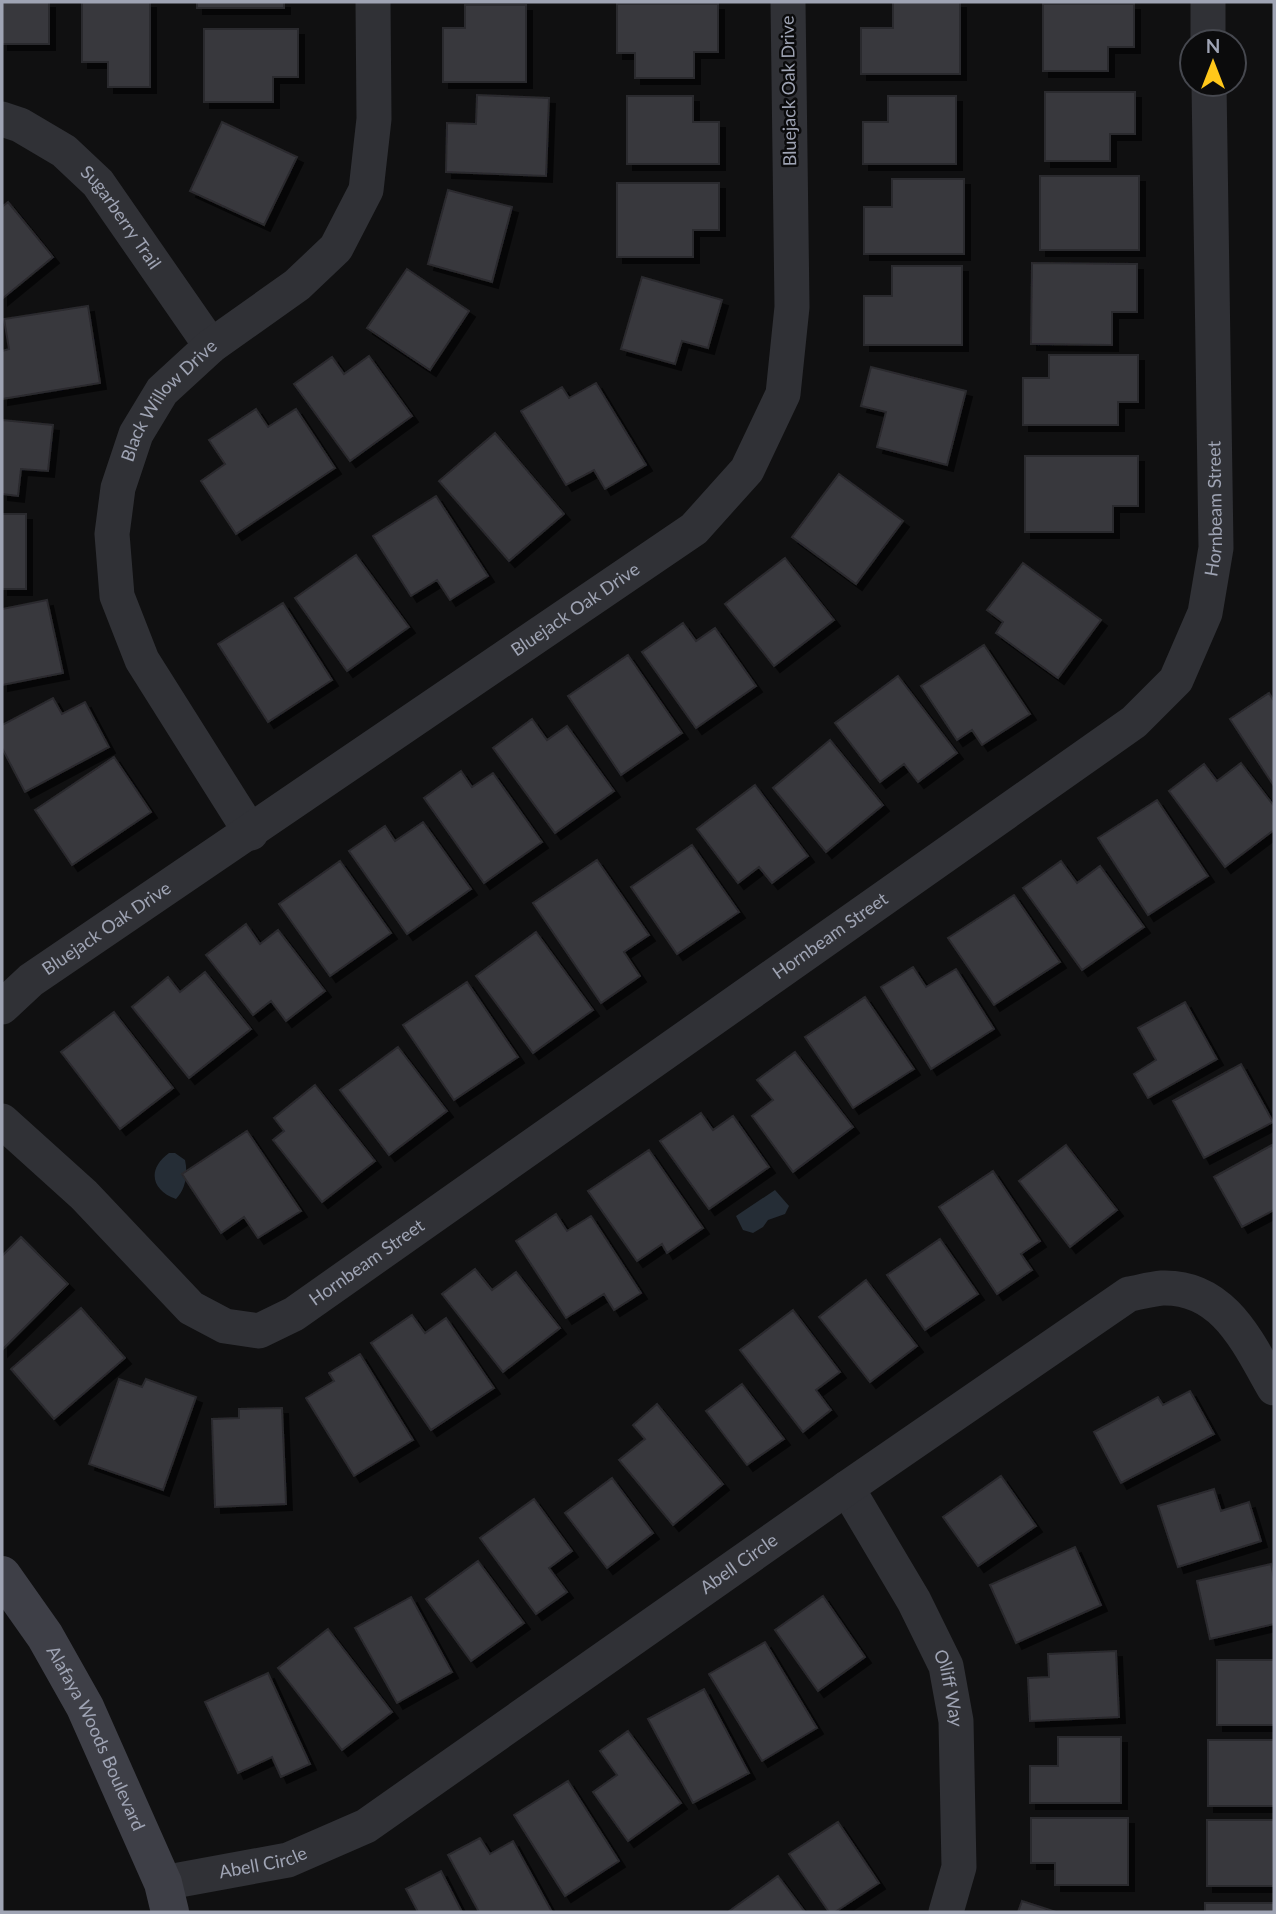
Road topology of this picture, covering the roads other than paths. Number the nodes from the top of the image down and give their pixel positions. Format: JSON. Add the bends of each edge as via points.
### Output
{"nodes":[{"id":1,"x":373,"y":2,"type":"edge"},
{"id":2,"x":788,"y":2,"type":"edge"},
{"id":3,"x":1208,"y":2,"type":"edge"},
{"id":4,"x":1208,"y":28,"type":"edge"},
{"id":5,"x":1209,"y":98,"type":"edge"},
{"id":6,"x":2,"y":119,"type":"edge"},
{"id":7,"x":211,"y":346,"type":"junction"},
{"id":8,"x":251,"y":833,"type":"junction"},
{"id":9,"x":2,"y":1007,"type":"edge"},
{"id":10,"x":2,"y":1121,"type":"edge"},
{"id":11,"x":1274,"y":1388,"type":"edge"},
{"id":12,"x":847,"y":1488,"type":"junction"},
{"id":13,"x":2,"y":1575,"type":"edge"},
{"id":14,"x":166,"y":1898,"type":"edge"},
{"id":15,"x":946,"y":1912,"type":"edge"}],
"edges":[{"from":1,"to":7,"type":"street","name":"Black Willow Drive","via":[[374,119],[366,190],[335,248],[298,285]]},
{"from":2,"to":8,"type":"street","name":"Bluejack Oak Drive","via":[[792,307],[783,394],[747,470],[694,529]]},
{"from":3,"to":4,"type":"street"},
{"from":5,"to":10,"type":"street","name":"Hornbeam Street","via":[[1216,548],[1205,612],[1176,680],[1134,722],[294,1314],[259,1331],[225,1326],[191,1308],[84,1195]]},
{"from":6,"to":7,"type":"street","name":"Sugarberry Trail","via":[[64,151],[98,183]]},
{"from":7,"to":8,"type":"street","name":"Black Willow Drive","via":[[162,391],[136,435],[118,488],[111,534],[117,596],[142,660]]},
{"from":8,"to":9,"type":"street","name":"Bluejack Oak Drive","via":[[31,980]]},
{"from":11,"to":12,"type":"street","name":"Abell Circle","via":[[1236,1323],[1201,1294],[1163,1288],[1129,1294]]},
{"from":12,"to":14,"type":"street","name":"Abell Circle","via":[[366,1826],[288,1860]]},
{"from":12,"to":15,"type":"street","name":"Olliff Way","via":[[914,1601],[946,1666],[956,1721],[959,1867]]},
{"from":13,"to":14,"type":"street","name":"Alafaya Woods Boulevard","via":[[45,1636],[85,1707]]}]}
